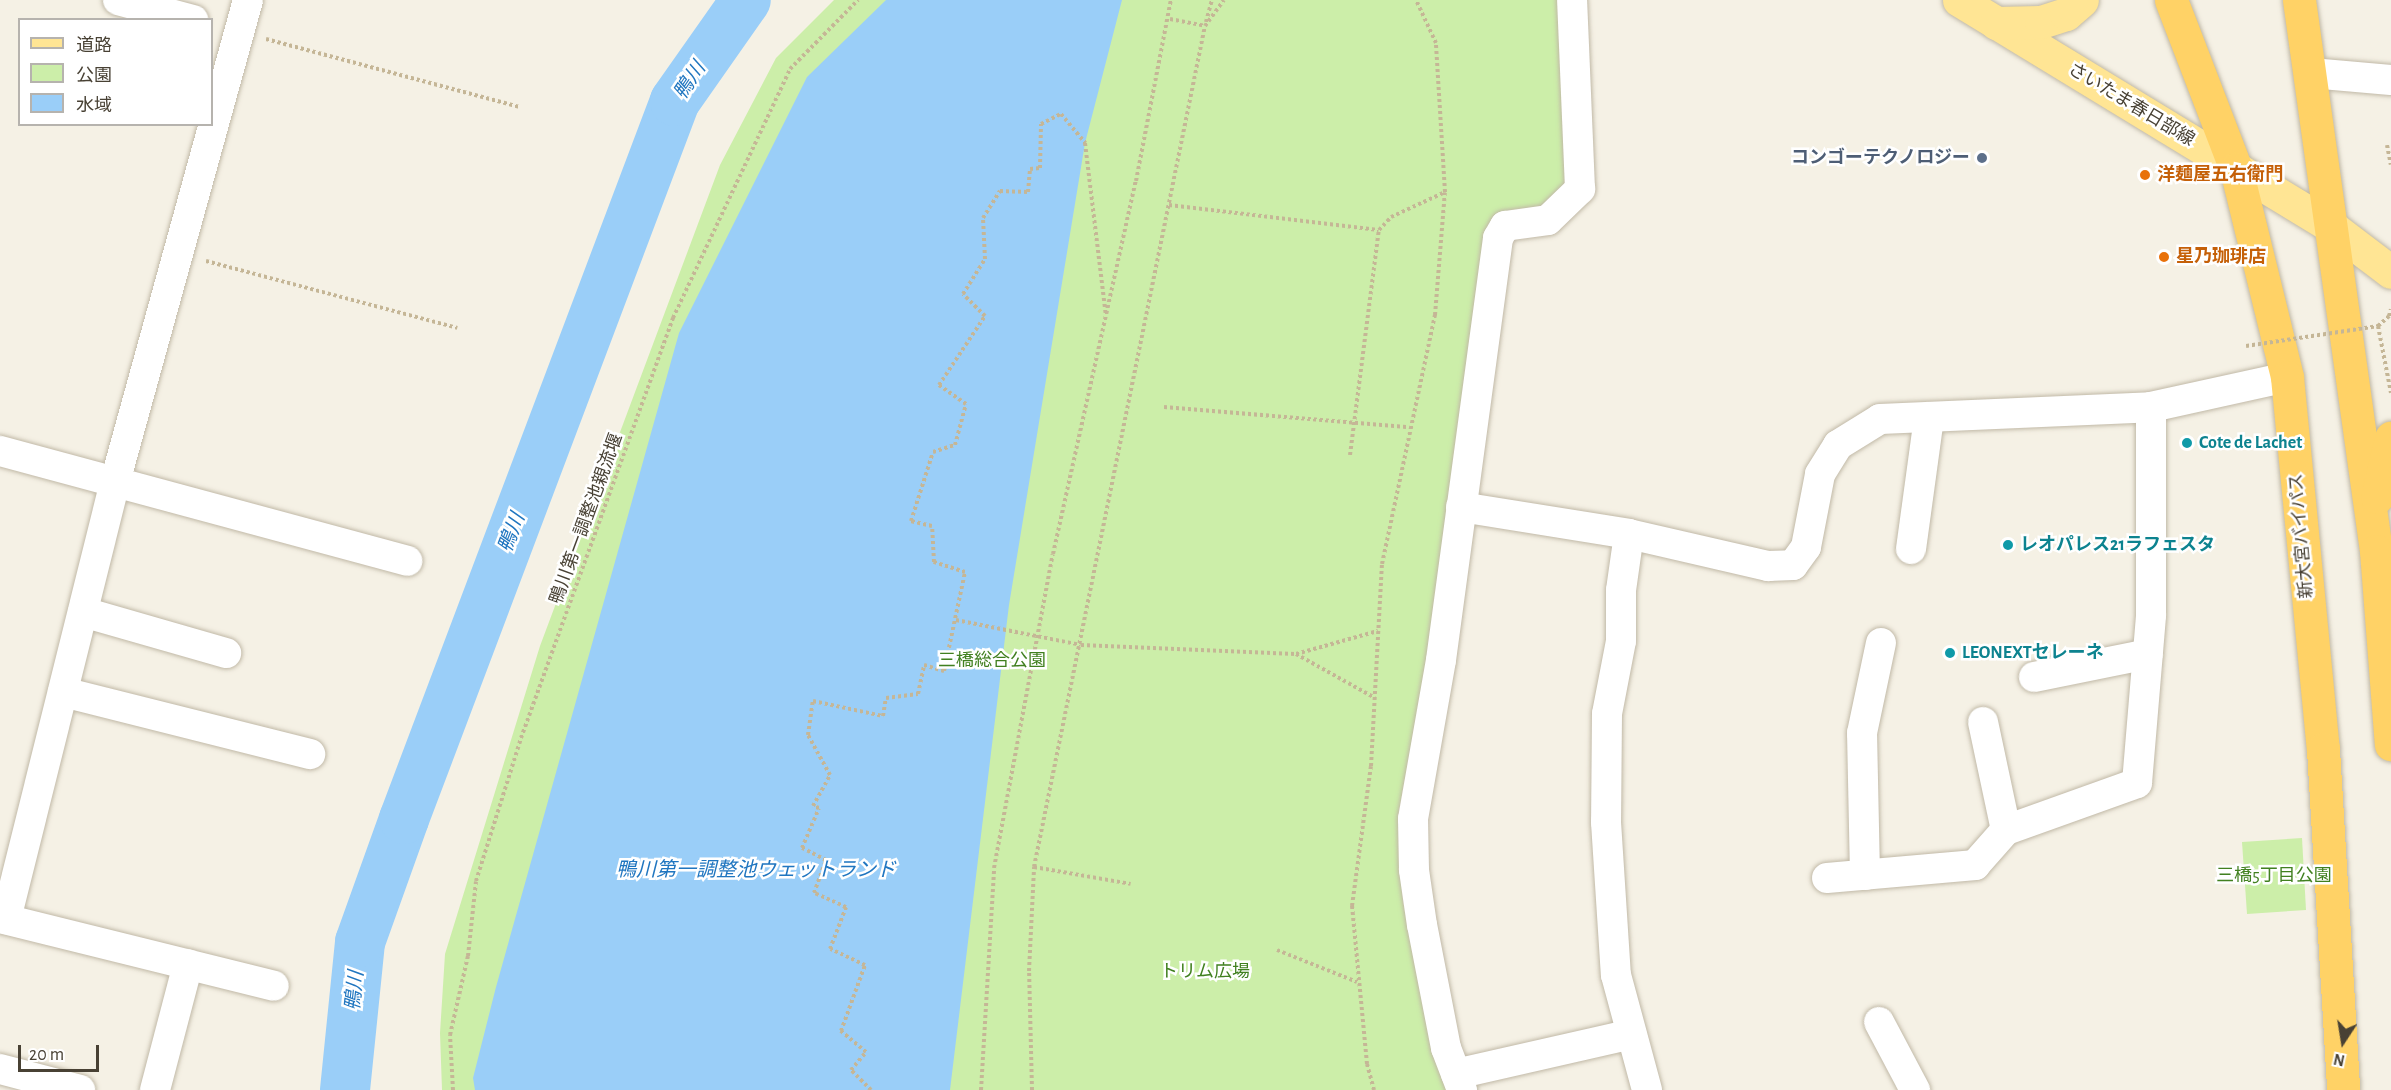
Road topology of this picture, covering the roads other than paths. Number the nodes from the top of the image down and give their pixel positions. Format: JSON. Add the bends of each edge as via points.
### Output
{"nodes":[{"id":1,"x":118,"y":0,"type":"edge"},
{"id":2,"x":248,"y":0,"type":"edge"},
{"id":3,"x":1572,"y":0,"type":"edge"},
{"id":4,"x":1959,"y":0,"type":"edge"},
{"id":5,"x":2082,"y":0,"type":"edge"},
{"id":6,"x":2171,"y":0,"type":"edge"},
{"id":7,"x":2299,"y":0,"type":"edge"},
{"id":8,"x":186,"y":18,"type":"edge"},
{"id":9,"x":1996,"y":23,"type":"junction"},
{"id":10,"x":226,"y":28,"type":"edge"},
{"id":11,"x":2311,"y":73,"type":"junction"},
{"id":12,"x":2391,"y":80,"type":"edge"},
{"id":13,"x":213,"y":89,"type":"edge"},
{"id":14,"x":205,"y":126,"type":"edge"},
{"id":15,"x":2236,"y":168,"type":"junction"},
{"id":16,"x":2332,"y":227,"type":"junction"},
{"id":17,"x":2391,"y":272,"type":"edge"},
{"id":18,"x":2287,"y":377,"type":"junction"},
{"id":19,"x":2151,"y":407,"type":"junction"},
{"id":20,"x":1929,"y":417,"type":"junction"},
{"id":21,"x":2391,"y":438,"type":"edge"},
{"id":22,"x":0,"y":451,"type":"edge"},
{"id":23,"x":115,"y":482,"type":"junction"},
{"id":24,"x":1461,"y":507,"type":"junction"},
{"id":25,"x":1629,"y":534,"type":"junction"},
{"id":26,"x":1911,"y":549,"type":"dead end"},
{"id":27,"x":2376,"y":551,"type":"junction"},
{"id":28,"x":407,"y":561,"type":"dead end"},
{"id":29,"x":83,"y":612,"type":"junction"},
{"id":30,"x":1881,"y":644,"type":"dead end"},
{"id":31,"x":226,"y":653,"type":"dead end"},
{"id":32,"x":2148,"y":654,"type":"junction"},
{"id":33,"x":2034,"y":677,"type":"dead end"},
{"id":34,"x":63,"y":692,"type":"junction"},
{"id":35,"x":1983,"y":722,"type":"dead end"},
{"id":36,"x":2391,"y":744,"type":"edge"},
{"id":37,"x":310,"y":754,"type":"dead end"},
{"id":38,"x":2006,"y":830,"type":"junction"},
{"id":39,"x":1865,"y":875,"type":"junction"},
{"id":40,"x":1827,"y":878,"type":"dead end"},
{"id":41,"x":3,"y":918,"type":"edge"},
{"id":42,"x":188,"y":964,"type":"junction"},
{"id":43,"x":274,"y":986,"type":"dead end"},
{"id":44,"x":1879,"y":1022,"type":"dead end"},
{"id":45,"x":1632,"y":1034,"type":"junction"},
{"id":46,"x":0,"y":1069,"type":"edge"},
{"id":47,"x":1459,"y":1082,"type":"edge"},
{"id":48,"x":80,"y":1090,"type":"edge"},
{"id":49,"x":155,"y":1090,"type":"edge"},
{"id":50,"x":1647,"y":1090,"type":"edge"},
{"id":51,"x":1915,"y":1090,"type":"edge"},
{"id":52,"x":2343,"y":1090,"type":"edge"}],
"edges":[{"from":1,"to":8,"type":"street"},
{"from":2,"to":10,"type":"street"},
{"from":3,"to":24,"type":"street","via":[[1580,189],[1548,220],[1505,225],[1498,237]]},
{"from":4,"to":9,"type":"main road","name":"さいたま春日部線"},
{"from":5,"to":9,"type":"main road","via":[[2066,14],[2041,22]]},
{"from":6,"to":15,"type":"highway","name":"新大宮バイパス"},
{"from":7,"to":11,"type":"highway"},
{"from":9,"to":15,"type":"main road","name":"さいたま春日部線"},
{"from":10,"to":13,"type":"street"},
{"from":11,"to":12,"type":"street"},
{"from":11,"to":16,"type":"highway"},
{"from":14,"to":23,"type":"street","via":[[178,254]]},
{"from":15,"to":16,"type":"main road","name":"さいたま春日部線"},
{"from":15,"to":18,"type":"highway","name":"新大宮バイパス"},
{"from":16,"to":17,"type":"main road","name":"さいたま春日部線"},
{"from":16,"to":27,"type":"highway"},
{"from":18,"to":19,"type":"street"},
{"from":18,"to":52,"type":"highway","name":"新大宮バイパス","via":[[2322,749]]},
{"from":19,"to":20,"type":"street"},
{"from":19,"to":32,"type":"street"},
{"from":20,"to":25,"type":"street","via":[[1880,418],[1838,445],[1820,474],[1806,547],[1793,564],[1768,566]]},
{"from":20,"to":26,"type":"street"},
{"from":21,"to":27,"type":"highway","via":[[2378,486]]},
{"from":22,"to":23,"type":"street"},
{"from":23,"to":28,"type":"street"},
{"from":23,"to":29,"type":"street"},
{"from":24,"to":25,"type":"street"},
{"from":24,"to":47,"type":"street","via":[[1441,660],[1413,819],[1414,870],[1422,925],[1446,1048]]},
{"from":25,"to":45,"type":"street","via":[[1621,590],[1621,641],[1607,714],[1606,822],[1616,975]]},
{"from":27,"to":36,"type":"highway"},
{"from":29,"to":31,"type":"street"},
{"from":29,"to":34,"type":"street"},
{"from":30,"to":39,"type":"street","via":[[1862,733]]},
{"from":32,"to":33,"type":"street"},
{"from":32,"to":38,"type":"street","via":[[2137,783]]},
{"from":34,"to":37,"type":"street"},
{"from":34,"to":41,"type":"street"},
{"from":35,"to":38,"type":"street"},
{"from":38,"to":39,"type":"street","via":[[1975,865]]},
{"from":39,"to":40,"type":"street"},
{"from":41,"to":42,"type":"street"},
{"from":42,"to":43,"type":"street"},
{"from":42,"to":49,"type":"street"},
{"from":44,"to":51,"type":"street"},
{"from":45,"to":47,"type":"street"},
{"from":45,"to":50,"type":"street"},
{"from":46,"to":48,"type":"street"}]}
